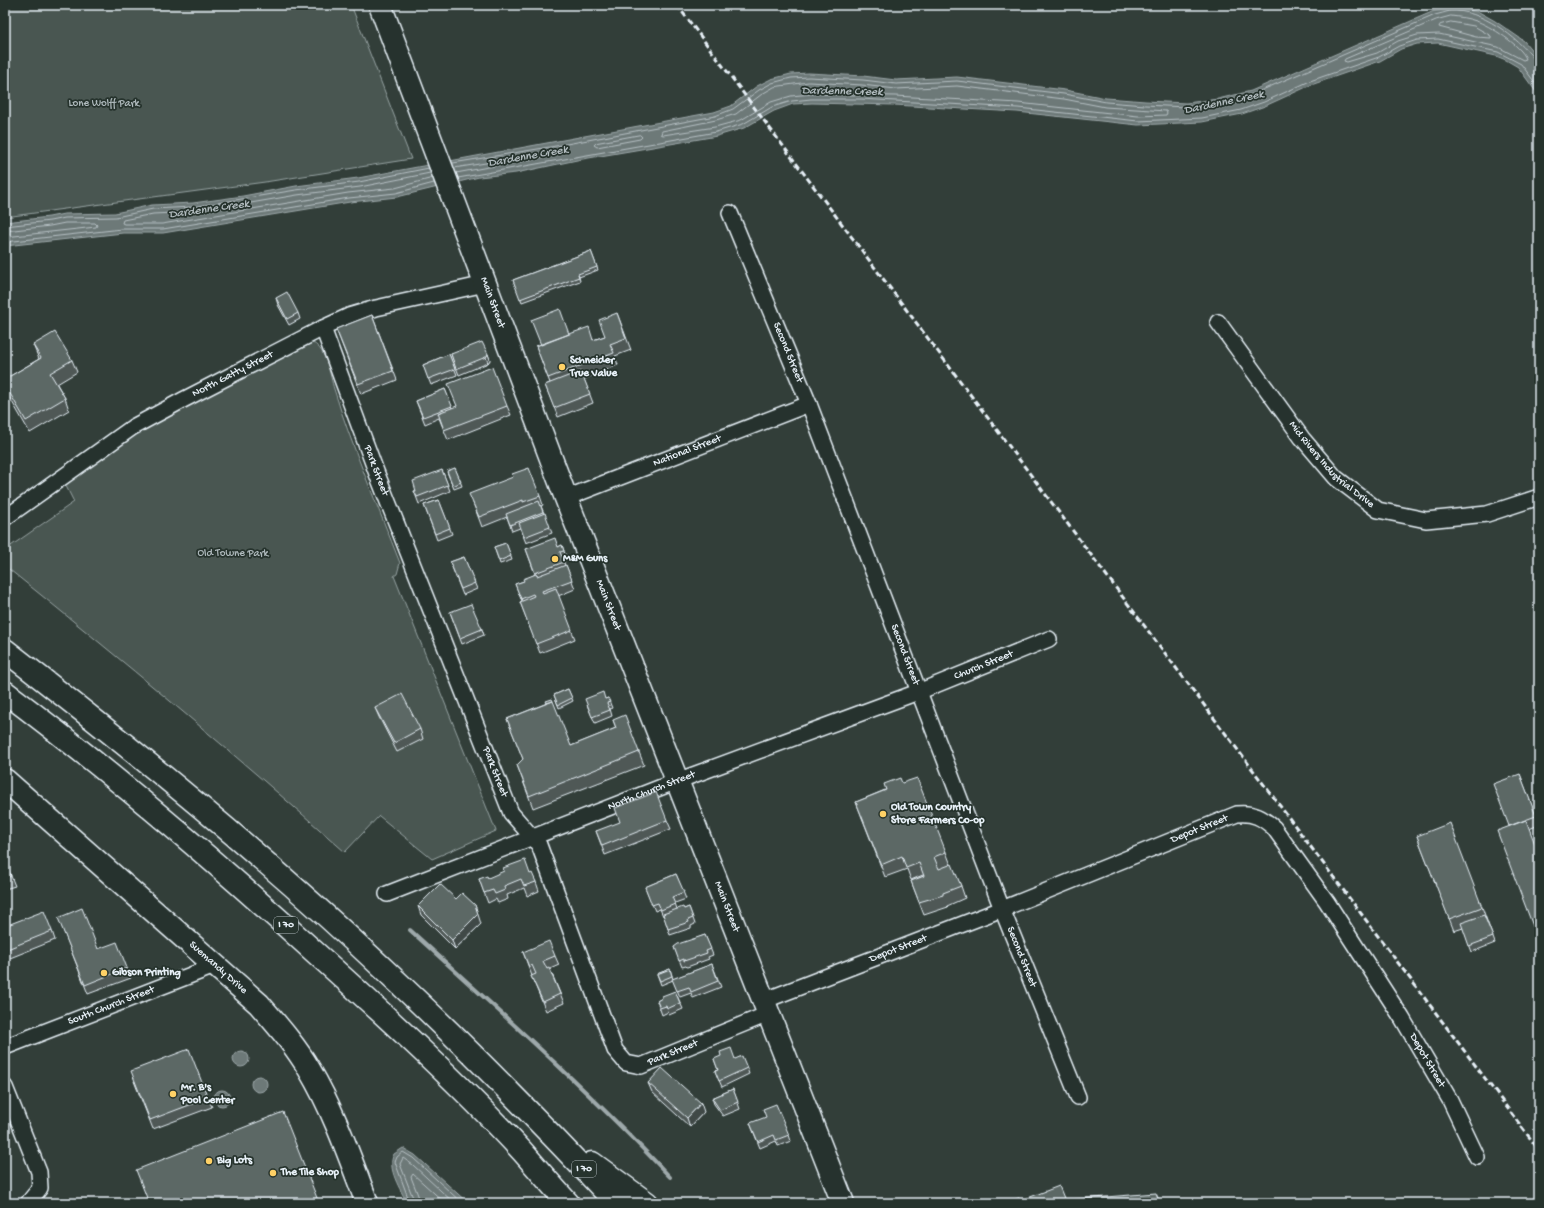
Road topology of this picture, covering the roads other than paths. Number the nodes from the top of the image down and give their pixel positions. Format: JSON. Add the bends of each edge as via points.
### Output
{"nodes":[{"id":1,"x":380,"y":5,"type":"edge"},
{"id":2,"x":730,"y":213,"type":"dead end"},
{"id":3,"x":485,"y":284,"type":"junction"},
{"id":4,"x":1218,"y":322,"type":"dead end"},
{"id":5,"x":323,"y":328,"type":"junction"},
{"id":6,"x":808,"y":404,"type":"junction"},
{"id":7,"x":1539,"y":497,"type":"edge"},
{"id":8,"x":566,"y":498,"type":"junction"},
{"id":9,"x":5,"y":518,"type":"edge"},
{"id":10,"x":1049,"y":639,"type":"dead end"},
{"id":11,"x":5,"y":650,"type":"edge"},
{"id":12,"x":5,"y":692,"type":"edge"},
{"id":13,"x":918,"y":692,"type":"junction"},
{"id":14,"x":5,"y":780,"type":"edge"},
{"id":15,"x":677,"y":781,"type":"junction"},
{"id":16,"x":531,"y":837,"type":"junction"},
{"id":17,"x":387,"y":894,"type":"dead end"},
{"id":18,"x":1002,"y":909,"type":"junction"},
{"id":19,"x":217,"y":965,"type":"junction"},
{"id":20,"x":766,"y":1008,"type":"junction"},
{"id":21,"x":5,"y":1047,"type":"edge"},
{"id":22,"x":5,"y":1087,"type":"edge"},
{"id":23,"x":1078,"y":1097,"type":"dead end"},
{"id":24,"x":552,"y":1135,"type":"junction"},
{"id":25,"x":1477,"y":1157,"type":"dead end"},
{"id":26,"x":28,"y":1203,"type":"edge"},
{"id":27,"x":367,"y":1203,"type":"edge"},
{"id":28,"x":568,"y":1203,"type":"edge"},
{"id":29,"x":616,"y":1203,"type":"edge"},
{"id":30,"x":647,"y":1203,"type":"edge"},
{"id":31,"x":843,"y":1203,"type":"edge"}],
"edges":[{"from":1,"to":3,"type":"main road","name":"Main Street"},
{"from":2,"to":6,"type":"street","name":"Second Street"},
{"from":3,"to":5,"type":"street","name":"North Gatty Street","via":[[376,308],[349,316]]},
{"from":3,"to":8,"type":"main road","name":"Main Street"},
{"from":4,"to":7,"type":"street","name":"Mid Rivers Industrial Drive","via":[[1302,438],[1336,478],[1378,510],[1426,520],[1487,514]]},
{"from":5,"to":9,"type":"street","name":"North Gatty Street","via":[[133,427]]},
{"from":5,"to":16,"type":"street","name":"Park Street","via":[[377,474],[511,813]]},
{"from":6,"to":8,"type":"street","name":"National Street"},
{"from":6,"to":13,"type":"street","name":"Second Street"},
{"from":8,"to":15,"type":"main road","name":"Main Street"},
{"from":10,"to":13,"type":"street","name":"Church Street"},
{"from":11,"to":24,"type":"main road","number":"I 70","via":[[180,789],[275,871],[393,977]]},
{"from":12,"to":28,"type":"main road","number":"I 70","via":[[185,837],[343,977],[522,1151]]},
{"from":13,"to":15,"type":"street","name":"North Church Street"},
{"from":13,"to":18,"type":"street","name":"Second Street"},
{"from":14,"to":19,"type":"main road","name":"Suemandy Drive"},
{"from":15,"to":16,"type":"street","name":"North Church Street"},
{"from":15,"to":20,"type":"main road","name":"Main Street"},
{"from":16,"to":17,"type":"street","name":"North Church Street"},
{"from":16,"to":20,"type":"street","name":"Park Street","via":[[539,845],[615,1050],[626,1064],[641,1066]]},
{"from":18,"to":20,"type":"street","name":"Depot Street"},
{"from":18,"to":23,"type":"street","name":"Second Street"},
{"from":18,"to":25,"type":"street","name":"Depot Street","via":[[1237,814],[1245,813],[1259,817],[1274,828],[1284,841],[1402,1018],[1450,1100]]},
{"from":19,"to":21,"type":"street","name":"South Church Street"},
{"from":19,"to":27,"type":"main road","name":"Suemandy Drive","via":[[259,1004],[290,1040],[308,1068],[323,1094]]},
{"from":20,"to":31,"type":"main road","name":"Main Street"},
{"from":22,"to":26,"type":"street","via":[[39,1172],[40,1188]]},
{"from":24,"to":29,"type":"main road","number":"I 70"},
{"from":24,"to":30,"type":"main road"}]}
